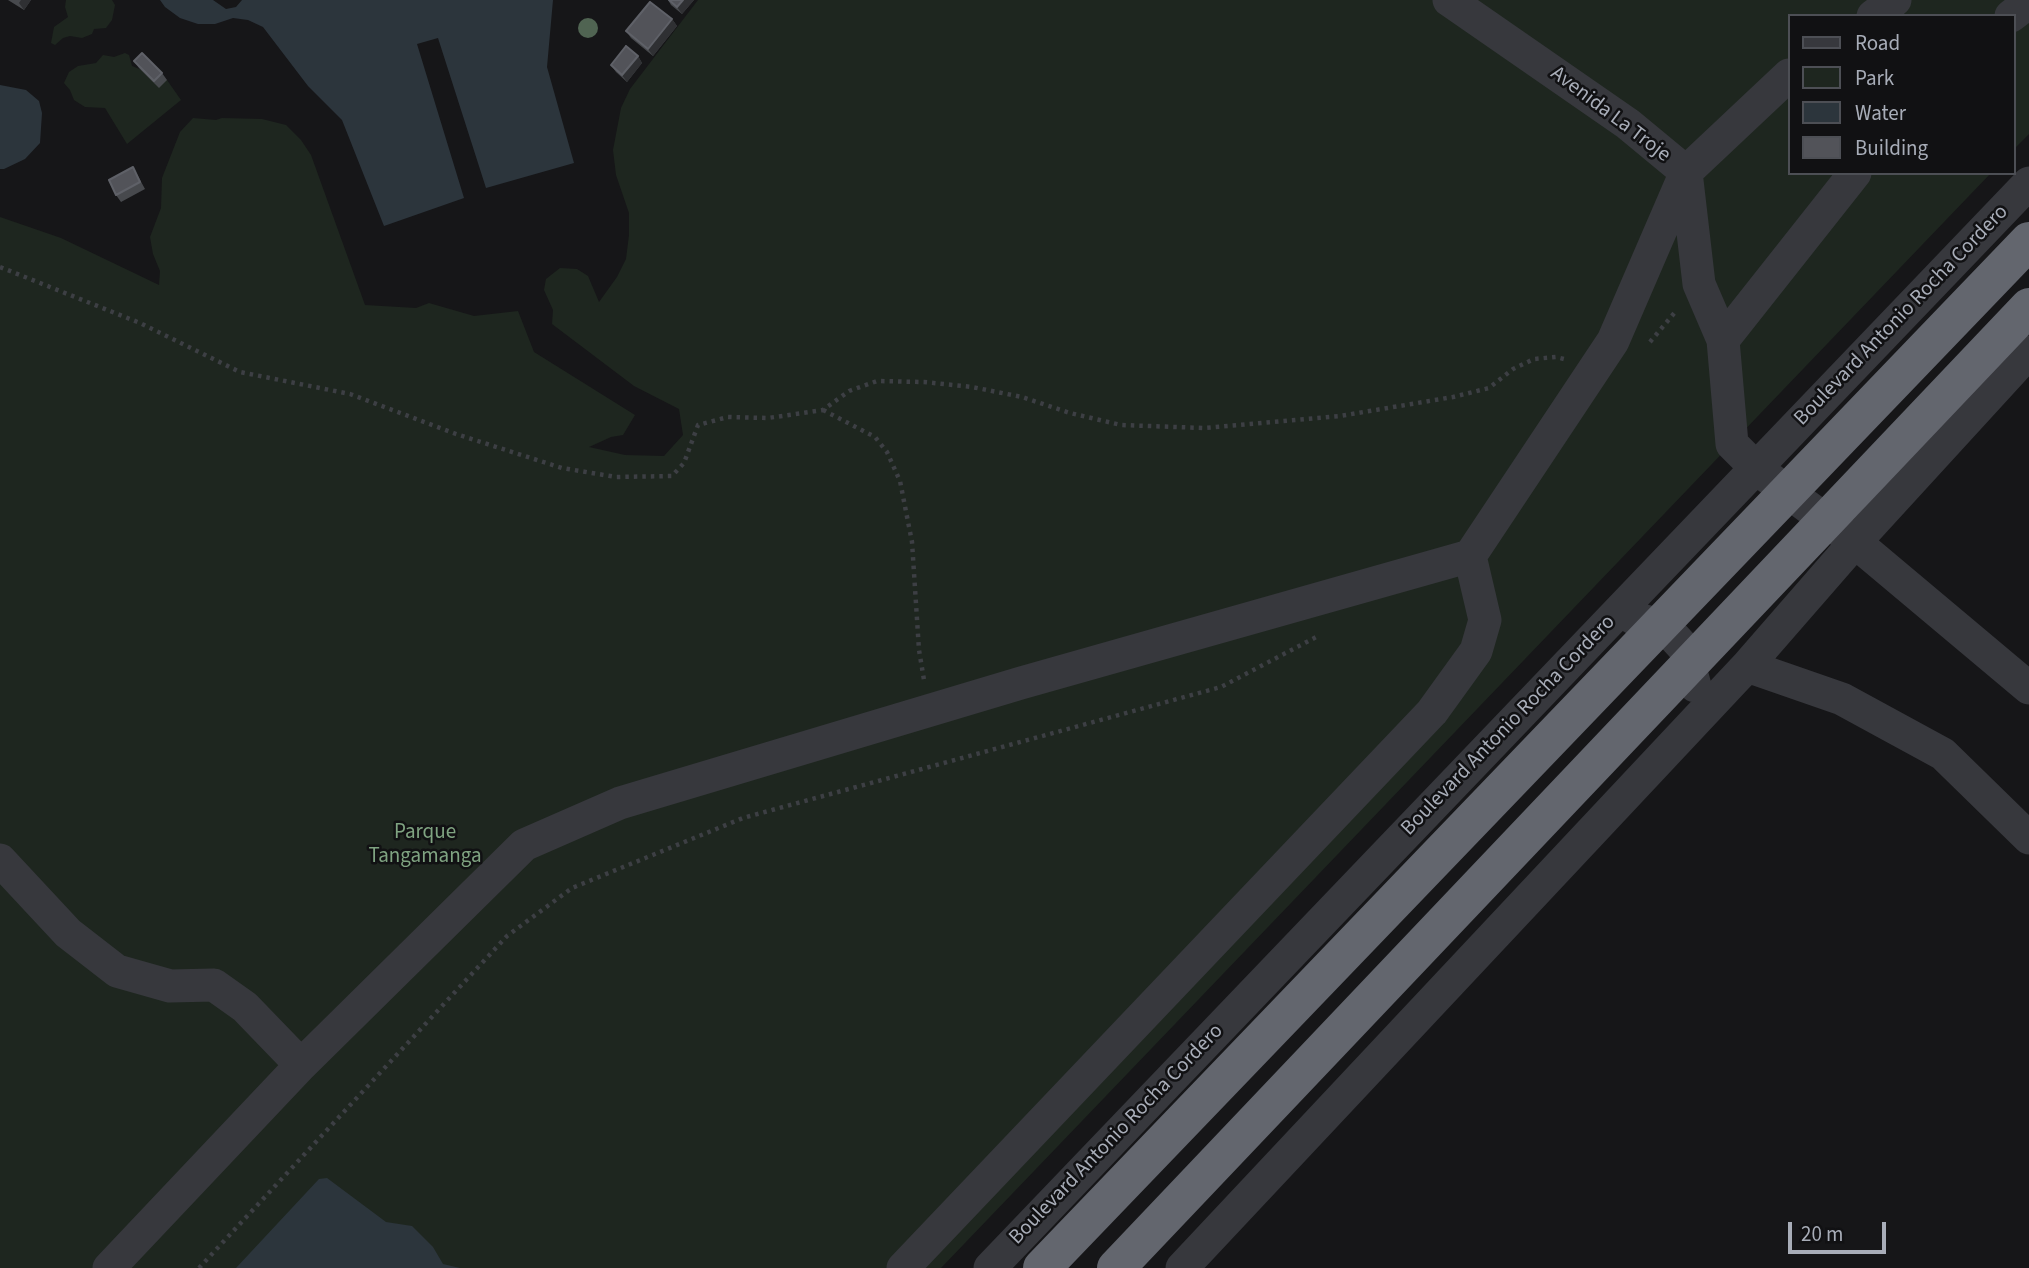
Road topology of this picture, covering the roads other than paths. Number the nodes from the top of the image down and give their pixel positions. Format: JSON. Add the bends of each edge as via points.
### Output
{"nodes":[{"id":1,"x":1449,"y":0,"type":"edge"},
{"id":2,"x":1895,"y":0,"type":"edge"},
{"id":3,"x":2029,"y":2,"type":"edge"},
{"id":4,"x":1876,"y":14,"type":"edge"},
{"id":5,"x":2014,"y":14,"type":"edge"},
{"id":6,"x":1787,"y":77,"type":"edge"},
{"id":7,"x":1686,"y":172,"type":"junction"},
{"id":8,"x":1853,"y":175,"type":"edge"},
{"id":9,"x":2029,"y":183,"type":"edge"},
{"id":10,"x":2029,"y":242,"type":"edge"},
{"id":11,"x":2029,"y":307,"type":"edge"},
{"id":12,"x":1723,"y":340,"type":"junction"},
{"id":13,"x":2029,"y":352,"type":"edge"},
{"id":14,"x":1757,"y":469,"type":"junction"},
{"id":15,"x":1855,"y":542,"type":"junction"},
{"id":16,"x":1470,"y":556,"type":"junction"},
{"id":17,"x":1616,"y":615,"type":"junction"},
{"id":18,"x":1747,"y":666,"type":"junction"},
{"id":19,"x":2029,"y":688,"type":"edge"},
{"id":20,"x":1690,"y":727,"type":"junction"},
{"id":21,"x":2029,"y":838,"type":"edge"},
{"id":22,"x":0,"y":860,"type":"edge"},
{"id":23,"x":301,"y":1065,"type":"junction"},
{"id":24,"x":108,"y":1268,"type":"edge"},
{"id":25,"x":903,"y":1268,"type":"edge"},
{"id":26,"x":990,"y":1268,"type":"edge"},
{"id":27,"x":1042,"y":1268,"type":"edge"},
{"id":28,"x":1116,"y":1268,"type":"edge"},
{"id":29,"x":1182,"y":1268,"type":"edge"}],
"edges":[{"from":1,"to":7,"type":"street","name":"Avenida La Troje","via":[[1628,124]]},
{"from":2,"to":4,"type":"street"},
{"from":3,"to":5,"type":"street"},
{"from":6,"to":7,"type":"street"},
{"from":7,"to":12,"type":"street","name":"Avenida La Troje","via":[[1699,284]]},
{"from":7,"to":16,"type":"street","via":[[1613,341]]},
{"from":8,"to":12,"type":"street"},
{"from":9,"to":14,"type":"street","name":"Boulevard Antonio Rocha Cordero"},
{"from":10,"to":27,"type":"highway","bridge":true},
{"from":11,"to":28,"type":"highway","bridge":true},
{"from":12,"to":14,"type":"street","name":"Avenida La Troje","via":[[1732,444]]},
{"from":13,"to":15,"type":"street"},
{"from":14,"to":15,"type":"street","name":"Avenida La Troje"},
{"from":14,"to":17,"type":"street","name":"Boulevard Antonio Rocha Cordero"},
{"from":15,"to":18,"type":"street"},
{"from":15,"to":19,"type":"street","name":"Avenida La Troje"},
{"from":16,"to":23,"type":"street","via":[[620,803],[524,845]]},
{"from":16,"to":25,"type":"street","via":[[1485,620],[1476,651],[1432,712]]},
{"from":17,"to":20,"type":"street","via":[[1649,622],[1685,649],[1694,679]]},
{"from":17,"to":26,"type":"street","name":"Boulevard Antonio Rocha Cordero"},
{"from":18,"to":20,"type":"street"},
{"from":18,"to":21,"type":"street","via":[[1842,699],[1943,754]]},
{"from":20,"to":29,"type":"street"},
{"from":22,"to":23,"type":"street","via":[[68,933],[117,971],[170,986],[214,985],[245,1007]]},
{"from":23,"to":24,"type":"street"}]}
